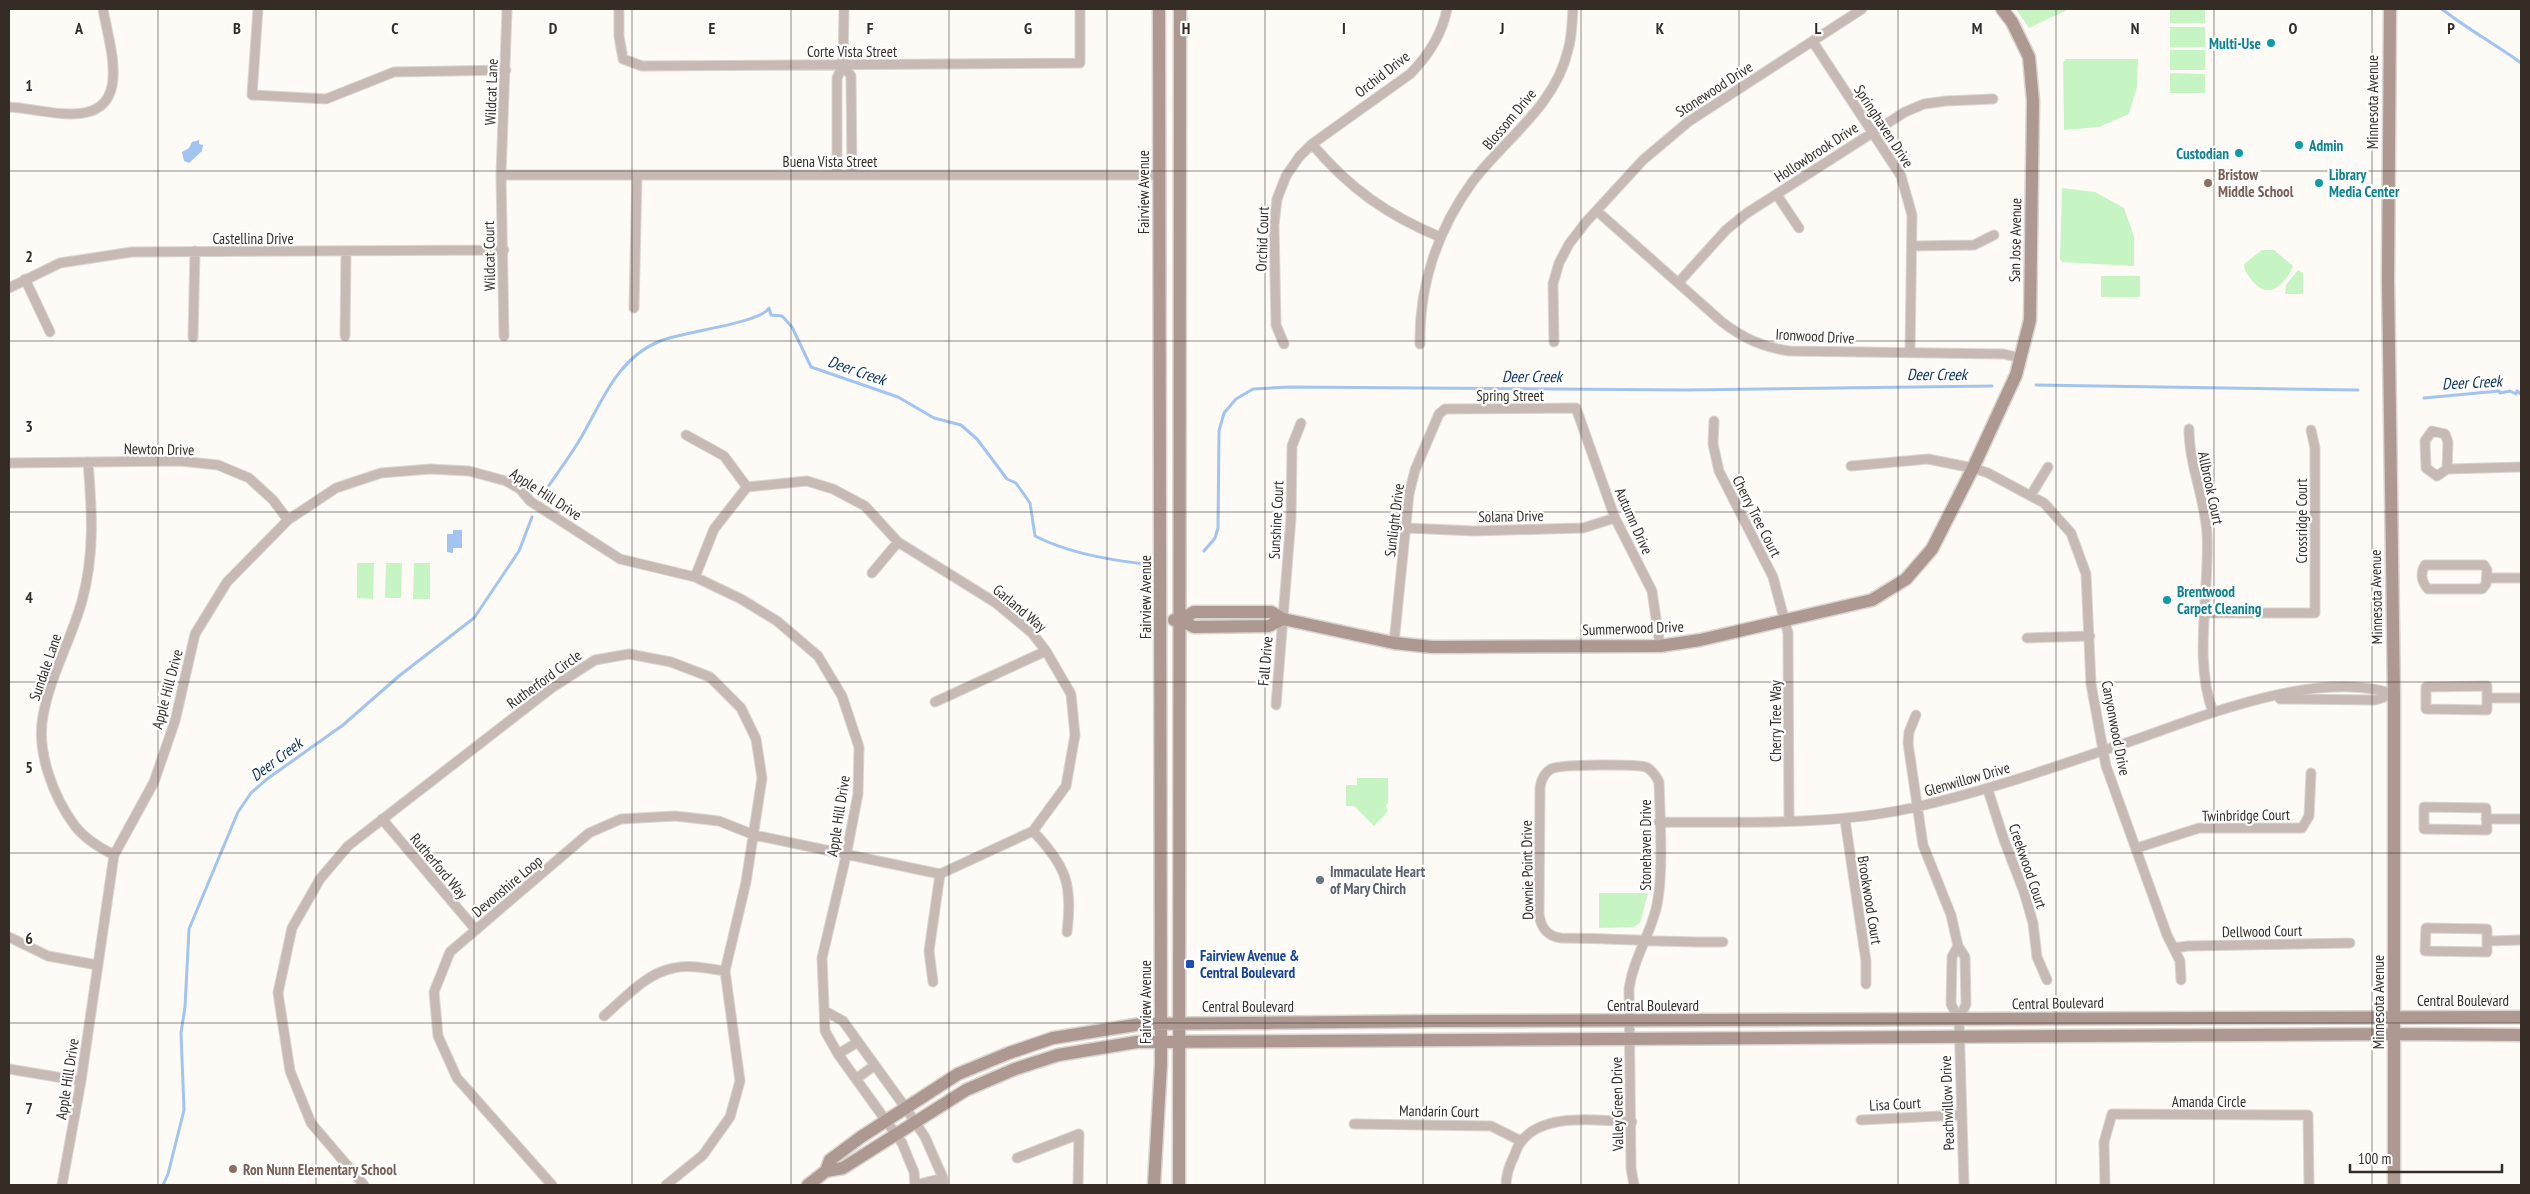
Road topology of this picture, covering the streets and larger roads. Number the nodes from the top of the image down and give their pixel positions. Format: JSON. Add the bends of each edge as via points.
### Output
{"nodes":[{"id":1,"x":103,"y":9,"type":"edge"},
{"id":2,"x":258,"y":9,"type":"edge"},
{"id":3,"x":507,"y":9,"type":"edge"},
{"id":4,"x":619,"y":9,"type":"edge"},
{"id":5,"x":844,"y":9,"type":"edge"},
{"id":6,"x":1080,"y":9,"type":"edge"},
{"id":7,"x":1159,"y":9,"type":"edge"},
{"id":8,"x":1180,"y":9,"type":"edge"},
{"id":9,"x":1447,"y":9,"type":"edge"},
{"id":10,"x":1573,"y":9,"type":"edge"},
{"id":11,"x":1862,"y":9,"type":"edge"},
{"id":12,"x":2002,"y":9,"type":"edge"},
{"id":13,"x":2390,"y":9,"type":"edge"},
{"id":14,"x":1813,"y":42,"type":"junction"},
{"id":15,"x":844,"y":65,"type":"junction"},
{"id":16,"x":506,"y":70,"type":"junction"},
{"id":17,"x":1993,"y":98,"type":"dead end"},
{"id":18,"x":9,"y":108,"type":"edge"},
{"id":19,"x":1871,"y":132,"type":"junction"},
{"id":20,"x":1312,"y":144,"type":"junction"},
{"id":21,"x":837,"y":174,"type":"junction"},
{"id":22,"x":852,"y":174,"type":"junction"},
{"id":23,"x":1159,"y":175,"type":"junction"},
{"id":24,"x":502,"y":176,"type":"junction"},
{"id":25,"x":637,"y":176,"type":"junction"},
{"id":26,"x":1777,"y":195,"type":"junction"},
{"id":27,"x":1597,"y":211,"type":"junction"},
{"id":28,"x":1799,"y":228,"type":"dead end"},
{"id":29,"x":1994,"y":235,"type":"dead end"},
{"id":30,"x":1440,"y":237,"type":"junction"},
{"id":31,"x":1912,"y":246,"type":"junction"},
{"id":32,"x":504,"y":250,"type":"junction"},
{"id":33,"x":195,"y":251,"type":"junction"},
{"id":34,"x":346,"y":252,"type":"junction"},
{"id":35,"x":25,"y":279,"type":"junction"},
{"id":36,"x":1678,"y":282,"type":"junction"},
{"id":37,"x":9,"y":288,"type":"edge"},
{"id":38,"x":634,"y":308,"type":"dead end"},
{"id":39,"x":50,"y":332,"type":"dead end"},
{"id":40,"x":194,"y":336,"type":"dead end"},
{"id":41,"x":345,"y":336,"type":"dead end"},
{"id":42,"x":504,"y":336,"type":"dead end"},
{"id":43,"x":1554,"y":342,"type":"dead end"},
{"id":44,"x":1284,"y":344,"type":"dead end"},
{"id":45,"x":1420,"y":344,"type":"dead end"},
{"id":46,"x":1910,"y":353,"type":"junction"},
{"id":47,"x":2020,"y":358,"type":"junction"},
{"id":48,"x":1576,"y":408,"type":"joint"},
{"id":49,"x":1445,"y":409,"type":"joint"},
{"id":50,"x":1714,"y":421,"type":"dead end"},
{"id":51,"x":1301,"y":423,"type":"dead end"},
{"id":52,"x":2189,"y":429,"type":"dead end"},
{"id":53,"x":2311,"y":430,"type":"dead end"},
{"id":54,"x":686,"y":436,"type":"dead end"},
{"id":55,"x":88,"y":462,"type":"junction"},
{"id":56,"x":9,"y":463,"type":"edge"},
{"id":57,"x":1851,"y":466,"type":"dead end"},
{"id":58,"x":2048,"y":466,"type":"dead end"},
{"id":59,"x":2521,"y":466,"type":"edge"},
{"id":60,"x":1973,"y":468,"type":"junction"},
{"id":61,"x":2447,"y":469,"type":"junction"},
{"id":62,"x":747,"y":487,"type":"junction"},
{"id":63,"x":2031,"y":495,"type":"junction"},
{"id":64,"x":1615,"y":518,"type":"junction"},
{"id":65,"x":288,"y":520,"type":"junction"},
{"id":66,"x":1406,"y":528,"type":"junction"},
{"id":67,"x":898,"y":542,"type":"junction"},
{"id":68,"x":872,"y":574,"type":"dead end"},
{"id":69,"x":695,"y":577,"type":"junction"},
{"id":70,"x":2487,"y":578,"type":"junction"},
{"id":71,"x":2521,"y":578,"type":"edge"},
{"id":72,"x":2206,"y":613,"type":"junction"},
{"id":73,"x":1283,"y":619,"type":"junction"},
{"id":74,"x":1161,"y":620,"type":"junction"},
{"id":75,"x":1180,"y":620,"type":"junction"},
{"id":76,"x":1785,"y":621,"type":"junction"},
{"id":77,"x":2090,"y":636,"type":"junction"},
{"id":78,"x":2027,"y":638,"type":"dead end"},
{"id":79,"x":1394,"y":643,"type":"junction"},
{"id":80,"x":1660,"y":646,"type":"junction"},
{"id":81,"x":1046,"y":651,"type":"junction"},
{"id":82,"x":2394,"y":694,"type":"junction"},
{"id":83,"x":2487,"y":698,"type":"junction"},
{"id":84,"x":2521,"y":698,"type":"edge"},
{"id":85,"x":935,"y":702,"type":"dead end"},
{"id":86,"x":1276,"y":705,"type":"dead end"},
{"id":87,"x":2213,"y":712,"type":"junction"},
{"id":88,"x":1916,"y":715,"type":"dead end"},
{"id":89,"x":2103,"y":750,"type":"junction"},
{"id":90,"x":1549,"y":770,"type":"joint"},
{"id":91,"x":2311,"y":773,"type":"dead end"},
{"id":92,"x":1988,"y":790,"type":"junction"},
{"id":93,"x":1916,"y":808,"type":"junction"},
{"id":94,"x":382,"y":819,"type":"junction"},
{"id":95,"x":2486,"y":819,"type":"junction"},
{"id":96,"x":2521,"y":819,"type":"edge"},
{"id":97,"x":1845,"y":820,"type":"junction"},
{"id":98,"x":1789,"y":821,"type":"junction"},
{"id":99,"x":1659,"y":822,"type":"junction"},
{"id":100,"x":1033,"y":831,"type":"junction"},
{"id":101,"x":754,"y":835,"type":"junction"},
{"id":102,"x":2137,"y":848,"type":"junction"},
{"id":103,"x":114,"y":855,"type":"junction"},
{"id":104,"x":846,"y":856,"type":"junction"},
{"id":105,"x":940,"y":874,"type":"junction"},
{"id":106,"x":476,"y":930,"type":"junction"},
{"id":107,"x":1067,"y":932,"type":"dead end"},
{"id":108,"x":9,"y":937,"type":"edge"},
{"id":109,"x":1644,"y":940,"type":"junction"},
{"id":110,"x":2521,"y":940,"type":"edge"},
{"id":111,"x":2487,"y":941,"type":"junction"},
{"id":112,"x":1723,"y":942,"type":"dead end"},
{"id":113,"x":2350,"y":943,"type":"dead end"},
{"id":114,"x":1958,"y":946,"type":"junction"},
{"id":115,"x":2174,"y":948,"type":"junction"},
{"id":116,"x":98,"y":965,"type":"junction"},
{"id":117,"x":725,"y":971,"type":"junction"},
{"id":118,"x":2047,"y":980,"type":"dead end"},
{"id":119,"x":2181,"y":980,"type":"dead end"},
{"id":120,"x":933,"y":982,"type":"dead end"},
{"id":121,"x":1866,"y":984,"type":"dead end"},
{"id":122,"x":825,"y":1011,"type":"junction"},
{"id":123,"x":604,"y":1016,"type":"dead end"},
{"id":124,"x":2394,"y":1016,"type":"junction"},
{"id":125,"x":2521,"y":1017,"type":"edge"},
{"id":126,"x":1959,"y":1020,"type":"junction"},
{"id":127,"x":1630,"y":1022,"type":"junction"},
{"id":128,"x":1180,"y":1023,"type":"junction"},
{"id":129,"x":1161,"y":1024,"type":"junction"},
{"id":130,"x":2394,"y":1034,"type":"junction"},
{"id":131,"x":2521,"y":1035,"type":"edge"},
{"id":132,"x":1959,"y":1037,"type":"junction"},
{"id":133,"x":1630,"y":1040,"type":"junction"},
{"id":134,"x":858,"y":1042,"type":"junction"},
{"id":135,"x":1161,"y":1042,"type":"junction"},
{"id":136,"x":1180,"y":1043,"type":"junction"},
{"id":137,"x":838,"y":1054,"type":"junction"},
{"id":138,"x":875,"y":1065,"type":"junction"},
{"id":139,"x":9,"y":1069,"type":"edge"},
{"id":140,"x":856,"y":1079,"type":"junction"},
{"id":141,"x":81,"y":1081,"type":"junction"},
{"id":142,"x":905,"y":1107,"type":"junction"},
{"id":143,"x":1960,"y":1115,"type":"junction"},
{"id":144,"x":885,"y":1120,"type":"junction"},
{"id":145,"x":1861,"y":1120,"type":"dead end"},
{"id":146,"x":915,"y":1121,"type":"junction"},
{"id":147,"x":1632,"y":1122,"type":"junction"},
{"id":148,"x":1354,"y":1124,"type":"dead end"},
{"id":149,"x":895,"y":1135,"type":"junction"},
{"id":150,"x":1521,"y":1141,"type":"junction"},
{"id":151,"x":1017,"y":1158,"type":"dead end"},
{"id":152,"x":826,"y":1171,"type":"junction"},
{"id":153,"x":943,"y":1182,"type":"edge"},
{"id":154,"x":62,"y":1185,"type":"edge"},
{"id":155,"x":364,"y":1185,"type":"edge"},
{"id":156,"x":552,"y":1185,"type":"edge"},
{"id":157,"x":666,"y":1185,"type":"edge"},
{"id":158,"x":808,"y":1185,"type":"edge"},
{"id":159,"x":915,"y":1185,"type":"edge"},
{"id":160,"x":1078,"y":1185,"type":"edge"},
{"id":161,"x":1154,"y":1185,"type":"edge"},
{"id":162,"x":1179,"y":1185,"type":"edge"},
{"id":163,"x":1506,"y":1185,"type":"edge"},
{"id":164,"x":1634,"y":1185,"type":"edge"},
{"id":165,"x":1964,"y":1185,"type":"edge"},
{"id":166,"x":2105,"y":1185,"type":"edge"},
{"id":167,"x":2309,"y":1185,"type":"edge"},
{"id":168,"x":2394,"y":1185,"type":"edge"}],
"edges":[{"from":1,"to":18,"type":"street","via":[[114,76],[111,96],[95,112],[70,114]]},
{"from":2,"to":16,"type":"street","via":[[252,95],[326,99],[394,72]]},
{"from":3,"to":16,"type":"street","name":"Wildcat Lane"},
{"from":4,"to":15,"type":"street","name":"Corte Vista Street","via":[[623,59],[642,66]]},
{"from":5,"to":15,"type":"street"},
{"from":6,"to":15,"type":"street","name":"Corte Vista Street","via":[[1080,63]]},
{"from":7,"to":23,"type":"street","name":"Fairview Avenue"},
{"from":8,"to":75,"type":"street"},
{"from":9,"to":20,"type":"street","name":"Orchid Drive","via":[[1437,38],[1410,74]]},
{"from":10,"to":30,"type":"street","name":"Blossom Drive","via":[[1569,50],[1563,68],[1544,101],[1474,180]]},
{"from":11,"to":14,"type":"street","name":"Stonewood Drive"},
{"from":12,"to":47,"type":"street","name":"San Jose Avenue","via":[[2029,58],[2033,101],[2030,320]]},
{"from":13,"to":82,"type":"street","name":"Minnesota Avenue","via":[[2388,357]]},
{"from":14,"to":19,"type":"street","name":"Springhaven Drive"},
{"from":14,"to":27,"type":"street","name":"Stonewood Drive","via":[[1666,138]]},
{"from":15,"to":21,"type":"street","via":[[837,78]]},
{"from":15,"to":22,"type":"street","via":[[851,76]]},
{"from":16,"to":24,"type":"street","name":"Wildcat Lane"},
{"from":17,"to":19,"type":"street","name":"Hollowbrook Drive","via":[[1924,104]]},
{"from":19,"to":26,"type":"street","name":"Hollowbrook Drive"},
{"from":19,"to":31,"type":"street","name":"Springhaven Drive","via":[[1901,176],[1908,195]]},
{"from":20,"to":30,"type":"street","via":[[1334,171],[1364,196],[1409,224]]},
{"from":20,"to":44,"type":"street","name":"Orchid Court","via":[[1286,176],[1277,199],[1274,225],[1276,325]]},
{"from":21,"to":22,"type":"street","name":"Buena Vista Street"},
{"from":21,"to":25,"type":"street","name":"Buena Vista Street"},
{"from":22,"to":23,"type":"street","name":"Buena Vista Street"},
{"from":23,"to":74,"type":"street","name":"Fairview Avenue"},
{"from":24,"to":25,"type":"street","name":"Buena Vista Street"},
{"from":24,"to":32,"type":"street","name":"Wildcat Court"},
{"from":25,"to":38,"type":"street"},
{"from":26,"to":28,"type":"street","name":"Hollowbrook Drive"},
{"from":26,"to":36,"type":"street","name":"Hollowbrook Drive","via":[[1726,230]]},
{"from":27,"to":36,"type":"street","name":"Ironwood Drive"},
{"from":27,"to":43,"type":"street","name":"Stonewood Drive","via":[[1569,244],[1559,263],[1553,284]]},
{"from":29,"to":31,"type":"street","via":[[1974,245]]},
{"from":30,"to":45,"type":"street","name":"Blossom Drive","via":[[1422,300]]},
{"from":31,"to":46,"type":"street","name":"Springhaven Drive"},
{"from":32,"to":34,"type":"street","name":"Castellina Drive"},
{"from":32,"to":42,"type":"street","name":"Wildcat Court"},
{"from":33,"to":34,"type":"street","name":"Castellina Drive"},
{"from":33,"to":35,"type":"street","name":"Castellina Drive","via":[[132,252],[82,258],[60,263]]},
{"from":33,"to":40,"type":"street"},
{"from":34,"to":41,"type":"street"},
{"from":35,"to":37,"type":"street","name":"Castellina Drive"},
{"from":35,"to":39,"type":"street"},
{"from":36,"to":46,"type":"street","name":"Ironwood Drive","via":[[1728,327],[1766,347],[1789,352]]},
{"from":46,"to":47,"type":"street","name":"Ironwood Drive","via":[[2004,354]]},
{"from":47,"to":60,"type":"street","name":"San Jose Avenue","via":[[2016,375]]},
{"from":48,"to":49,"type":"street","name":"Spring Street"},
{"from":48,"to":64,"type":"street","name":"Autumn Drive"},
{"from":49,"to":66,"type":"street","name":"Sunlight Drive","via":[[1439,414],[1415,470]]},
{"from":50,"to":76,"type":"street","name":"Cherry Tree Court","via":[[1713,444],[1719,471],[1772,577]]},
{"from":51,"to":73,"type":"street","name":"Sunshine Court","via":[[1292,446],[1291,518]]},
{"from":52,"to":72,"type":"street","name":"Allbrook Court","via":[[2189,451],[2207,532]]},
{"from":53,"to":72,"type":"street","name":"Crossridge Court","via":[[2315,448],[2315,613]]},
{"from":54,"to":62,"type":"street","via":[[724,456]]},
{"from":55,"to":56,"type":"street","name":"Newton Drive"},
{"from":55,"to":65,"type":"street","name":"Newton Drive","via":[[180,461],[218,465],[249,478],[273,500]]},
{"from":55,"to":103,"type":"street","name":"Sundale Lane","via":[[93,529],[89,564],[82,601],[42,717],[42,748],[63,808],[76,827],[96,846]]},
{"from":57,"to":60,"type":"street","name":"Canyonwood Drive","via":[[1928,459]]},
{"from":58,"to":63,"type":"street"},
{"from":59,"to":61,"type":"street"},
{"from":60,"to":63,"type":"street","name":"Canyonwood Drive"},
{"from":60,"to":76,"type":"street","name":"Summerwood Drive","via":[[1932,549],[1906,579],[1872,600]]},
{"from":61,"to":61,"type":"street","via":[[2447,438],[2441,431],[2432,431],[2425,441],[2426,468],[2437,476]]},
{"from":62,"to":67,"type":"street","name":"Garland Way","via":[[807,482],[833,490],[865,506]]},
{"from":62,"to":69,"type":"street","via":[[714,529]]},
{"from":63,"to":77,"type":"street","name":"Canyonwood Drive","via":[[2061,520],[2079,550],[2086,574]]},
{"from":64,"to":66,"type":"street","name":"Solana Drive","via":[[1583,528],[1474,531]]},
{"from":64,"to":80,"type":"street","name":"Autumn Drive","via":[[1652,591]]},
{"from":65,"to":69,"type":"street","name":"Apple Hill Drive","via":[[336,488],[381,473],[430,469],[468,471],[506,482],[520,490],[530,501],[620,558]]},
{"from":65,"to":103,"type":"street","name":"Apple Hill Drive","via":[[227,582],[196,634],[174,721],[154,782]]},
{"from":66,"to":79,"type":"street","name":"Sunlight Drive"},
{"from":67,"to":68,"type":"street"},
{"from":67,"to":81,"type":"street","name":"Garland Way","via":[[996,603],[1032,633]]},
{"from":69,"to":104,"type":"street","name":"Apple Hill Drive","via":[[777,620],[818,656],[842,696],[859,747],[858,794]]},
{"from":70,"to":70,"type":"street","via":[[2484,565],[2425,565],[2422,572],[2423,583],[2428,589],[2482,589]]},
{"from":70,"to":71,"type":"street"},
{"from":72,"to":87,"type":"street","name":"Allbrook Court","via":[[2205,674],[2207,698]]},
{"from":73,"to":75,"type":"street","name":"Summerwood Drive","via":[[1270,612],[1194,612]]},
{"from":73,"to":79,"type":"street","name":"Summerwood Drive"},
{"from":73,"to":86,"type":"street","name":"Fall Drive"},
{"from":74,"to":75,"type":"street","name":"Summerwood Drive"},
{"from":74,"to":129,"type":"street","name":"Fairview Avenue"},
{"from":75,"to":128,"type":"street"},
{"from":76,"to":80,"type":"street","name":"Summerwood Drive"},
{"from":76,"to":98,"type":"street","name":"Cherry Tree Way"},
{"from":77,"to":78,"type":"street"},
{"from":77,"to":89,"type":"street","name":"Canyonwood Drive","via":[[2091,684]]},
{"from":79,"to":80,"type":"street","name":"Summerwood Drive","via":[[1432,647]]},
{"from":81,"to":85,"type":"street"},
{"from":81,"to":100,"type":"street","name":"Garland Way","via":[[1071,694],[1075,735],[1066,786]]},
{"from":82,"to":87,"type":"street","name":"Glenwillow Drive","via":[[2375,700],[2270,698]]},
{"from":82,"to":124,"type":"street","name":"Minnesota Avenue"},
{"from":83,"to":83,"type":"street","via":[[2487,686],[2426,687],[2426,709],[2487,710]]},
{"from":83,"to":84,"type":"street"},
{"from":87,"to":89,"type":"street","name":"Glenwillow Drive"},
{"from":88,"to":93,"type":"street","name":"Peachwillow Drive","via":[[1908,743]]},
{"from":89,"to":92,"type":"street","name":"Glenwillow Drive"},
{"from":89,"to":102,"type":"street","name":"Canyonwood Drive"},
{"from":90,"to":99,"type":"street","name":"Stonehaven Drive","via":[[1568,766],[1646,768],[1658,782]]},
{"from":90,"to":109,"type":"street","name":"Downie Point Drive","via":[[1543,776],[1540,788],[1541,926],[1549,935],[1561,938]]},
{"from":91,"to":102,"type":"street","name":"Twinbridge Court","via":[[2309,816],[2302,828],[2199,828]]},
{"from":92,"to":93,"type":"street","name":"Glenwillow Drive"},
{"from":92,"to":118,"type":"street","name":"Creekwood Court","via":[[2024,892],[2038,957]]},
{"from":93,"to":97,"type":"street","name":"Glenwillow Drive"},
{"from":93,"to":114,"type":"street","name":"Peachwillow Drive","via":[[1923,844],[1952,915]]},
{"from":94,"to":101,"type":"street","name":"Rutherford Circle","via":[[595,660],[630,654],[671,662],[710,677],[741,708],[756,739],[762,778]]},
{"from":94,"to":106,"type":"street","name":"Rutherford Way"},
{"from":94,"to":155,"type":"street","name":"Rutherford Circle","via":[[348,846],[320,879],[292,928],[278,993],[290,1071],[311,1123]]},
{"from":95,"to":95,"type":"street","via":[[2486,808],[2424,807],[2424,829],[2486,830]]},
{"from":95,"to":96,"type":"street"},
{"from":97,"to":98,"type":"street","name":"Glenwillow Drive"},
{"from":97,"to":121,"type":"street","name":"Brookwood Court","via":[[1866,961]]},
{"from":98,"to":99,"type":"street","name":"Glenwillow Drive"},
{"from":99,"to":109,"type":"street","name":"Stonehaven Drive","via":[[1658,898]]},
{"from":100,"to":105,"type":"street","name":"Garland Way"},
{"from":100,"to":107,"type":"street","via":[[1055,854],[1066,878],[1071,906]]},
{"from":101,"to":104,"type":"street","name":"Devonshire Loop"},
{"from":101,"to":106,"type":"street","name":"Devonshire Loop","via":[[719,821],[675,816],[621,819],[589,833]]},
{"from":101,"to":117,"type":"street","name":"Rutherford Circle"},
{"from":102,"to":115,"type":"street","name":"Canyonwood Drive"},
{"from":103,"to":116,"type":"street","name":"Apple Hill Drive"},
{"from":104,"to":105,"type":"street"},
{"from":104,"to":122,"type":"street","name":"Apple Hill Drive","via":[[822,958]]},
{"from":105,"to":120,"type":"street","via":[[928,951]]},
{"from":106,"to":156,"type":"street","name":"Devonshire Loop","via":[[450,952],[434,992],[438,1036],[456,1078]]},
{"from":108,"to":116,"type":"street","via":[[48,956]]},
{"from":109,"to":112,"type":"street"},
{"from":109,"to":127,"type":"street","name":"Stonehaven Drive","via":[[1631,977]]},
{"from":110,"to":111,"type":"street"},
{"from":111,"to":111,"type":"street","via":[[2487,929],[2426,928],[2426,951],[2487,952]]},
{"from":113,"to":115,"type":"street","name":"Dellwood Court"},
{"from":114,"to":126,"type":"street","name":"Peachwillow Drive","via":[[1952,957],[1951,1004]]},
{"from":114,"to":126,"type":"street","name":"Peachwillow Drive","via":[[1966,957],[1966,1004]]},
{"from":115,"to":119,"type":"street","name":"Canyonwood Drive","via":[[2180,961]]},
{"from":116,"to":141,"type":"street","name":"Apple Hill Drive"},
{"from":117,"to":123,"type":"street","via":[[674,968],[647,979]]},
{"from":117,"to":157,"type":"street","name":"Rutherford Circle","via":[[740,1081],[730,1117],[703,1155]]},
{"from":122,"to":134,"type":"street","via":[[843,1021]]},
{"from":122,"to":137,"type":"street","name":"Apple Hill Drive","via":[[824,1031]]},
{"from":124,"to":125,"type":"street","name":"Central Boulevard"},
{"from":124,"to":126,"type":"street","name":"Central Boulevard"},
{"from":124,"to":130,"type":"street","name":"Minnesota Avenue"},
{"from":126,"to":127,"type":"street","name":"Central Boulevard"},
{"from":126,"to":132,"type":"street","name":"Peachwillow Drive"},
{"from":127,"to":128,"type":"street","name":"Central Boulevard"},
{"from":127,"to":133,"type":"street","name":"Valley Green Drive"},
{"from":128,"to":129,"type":"street","name":"Central Boulevard"},
{"from":128,"to":136,"type":"street"},
{"from":129,"to":135,"type":"street","name":"Fairview Avenue"},
{"from":129,"to":142,"type":"street","name":"Central Boulevard","via":[[1112,1027],[1053,1038],[958,1074]]},
{"from":130,"to":131,"type":"street","name":"Central Boulevard"},
{"from":130,"to":132,"type":"street","name":"Central Boulevard"},
{"from":130,"to":168,"type":"street","name":"Minnesota Avenue"},
{"from":132,"to":133,"type":"street","name":"Central Boulevard"},
{"from":132,"to":143,"type":"street","name":"Peachwillow Drive"},
{"from":133,"to":136,"type":"street","name":"Central Boulevard","via":[[1436,1038]]},
{"from":133,"to":147,"type":"street","name":"Valley Green Drive"},
{"from":134,"to":137,"type":"street"},
{"from":134,"to":138,"type":"street"},
{"from":135,"to":136,"type":"street","name":"Central Boulevard"},
{"from":135,"to":146,"type":"street","name":"Central Boulevard","via":[[1058,1054],[966,1090]]},
{"from":135,"to":161,"type":"street","name":"Fairview Avenue"},
{"from":136,"to":162,"type":"street"},
{"from":137,"to":140,"type":"street","name":"Apple Hill Drive"},
{"from":138,"to":140,"type":"street"},
{"from":138,"to":142,"type":"street"},
{"from":139,"to":141,"type":"street"},
{"from":140,"to":144,"type":"street","name":"Apple Hill Drive"},
{"from":141,"to":154,"type":"street","name":"Apple Hill Drive"},
{"from":142,"to":144,"type":"street","name":"Central Boulevard"},
{"from":142,"to":146,"type":"street"},
{"from":143,"to":145,"type":"street","name":"Lisa Court"},
{"from":143,"to":165,"type":"street","name":"Peachwillow Drive"},
{"from":144,"to":149,"type":"street","name":"Apple Hill Drive"},
{"from":144,"to":152,"type":"street","name":"Central Boulevard","via":[[830,1160]]},
{"from":146,"to":149,"type":"street","name":"Central Boulevard"},
{"from":146,"to":153,"type":"street"},
{"from":147,"to":150,"type":"street","via":[[1561,1120]]},
{"from":147,"to":164,"type":"street","name":"Valley Green Drive"},
{"from":148,"to":150,"type":"street","name":"Mandarin Court","via":[[1491,1126]]},
{"from":149,"to":152,"type":"street","name":"Central Boulevard","via":[[843,1168]]},
{"from":149,"to":159,"type":"street","name":"Apple Hill Drive","via":[[902,1143],[914,1172]]},
{"from":150,"to":163,"type":"street","via":[[1506,1174]]},
{"from":151,"to":160,"type":"street","via":[[1079,1134]]},
{"from":152,"to":158,"type":"street","name":"Central Boulevard"},
{"from":153,"to":159,"type":"street"},
{"from":166,"to":167,"type":"street","name":"Amanda Circle","via":[[2104,1142],[2112,1114],[2122,1114],[2308,1115]]}]}
